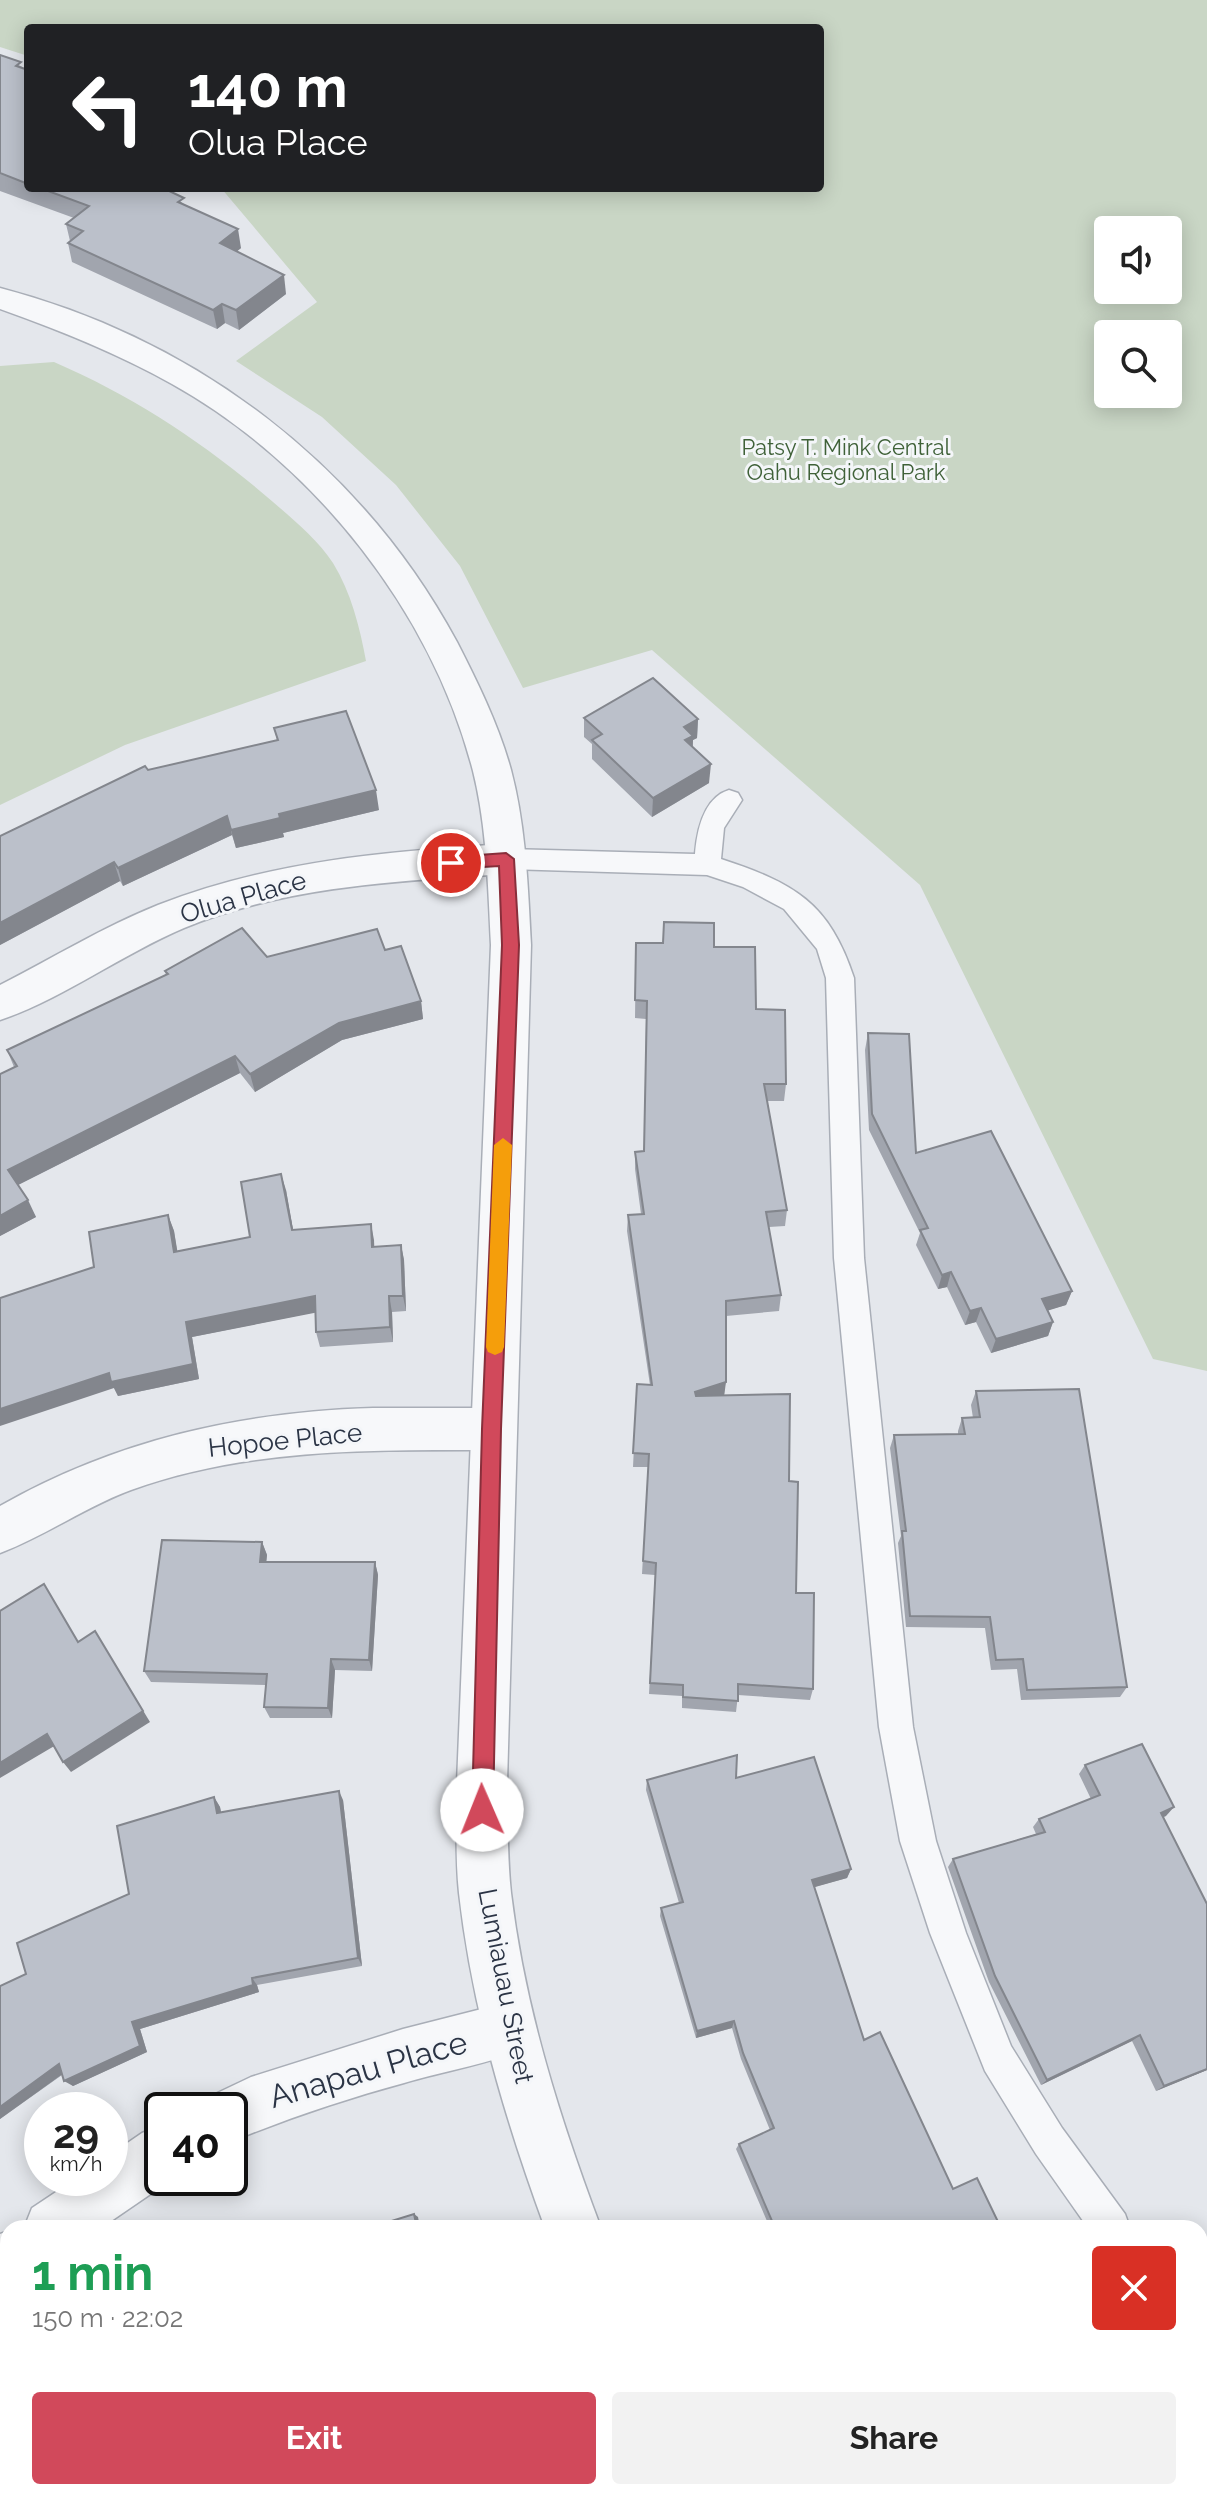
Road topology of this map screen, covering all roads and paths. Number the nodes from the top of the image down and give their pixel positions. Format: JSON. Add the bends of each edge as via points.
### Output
{"nodes":[{"id":1,"x":0,"y":298,"type":"edge"},
{"id":2,"x":729,"y":800,"type":"dead end"},
{"id":3,"x":506,"y":859,"type":"junction"},
{"id":4,"x":707,"y":865,"type":"junction"},
{"id":5,"x":0,"y":1004,"type":"edge"},
{"id":6,"x":492,"y":1429,"type":"junction"},
{"id":7,"x":0,"y":1531,"type":"edge"},
{"id":8,"x":509,"y":2029,"type":"junction"},
{"id":9,"x":248,"y":2106,"type":"edge"},
{"id":10,"x":144,"y":2165,"type":"edge"},
{"id":11,"x":64,"y":2220,"type":"edge"},
{"id":12,"x":570,"y":2220,"type":"edge"},
{"id":13,"x":1105,"y":2220,"type":"edge"}],
"edges":[{"from":1,"to":3,"type":"street","name":"Lumiauau Street","via":[[137,351],[215,396],[291,454],[351,511],[398,571],[436,634],[468,703],[495,785]]},
{"from":2,"to":4,"type":"lane","via":[[711,826]]},
{"from":3,"to":4,"type":"lane"},
{"from":3,"to":5,"type":"street","name":"Olua Place","via":[[318,875],[250,890],[172,916]]},
{"from":3,"to":6,"type":"street","name":"Lumiauau Street","via":[[511,945]]},
{"from":4,"to":13,"type":"lane","via":[[794,902],[829,944],[840,978],[849,1258],[896,1727],[918,1841],[998,2058]]},
{"from":6,"to":7,"type":"street","name":"Hopoe Place","via":[[256,1437],[189,1450],[105,1477]]},
{"from":6,"to":8,"type":"street","name":"Lumiauau Street","via":[[482,1798],[485,1892]]},
{"from":8,"to":9,"type":"street","name":"Anapau Place"},
{"from":8,"to":12,"type":"street","name":"Lumiauau Street","via":[[544,2154]]},
{"from":10,"to":11,"type":"street"}]}
